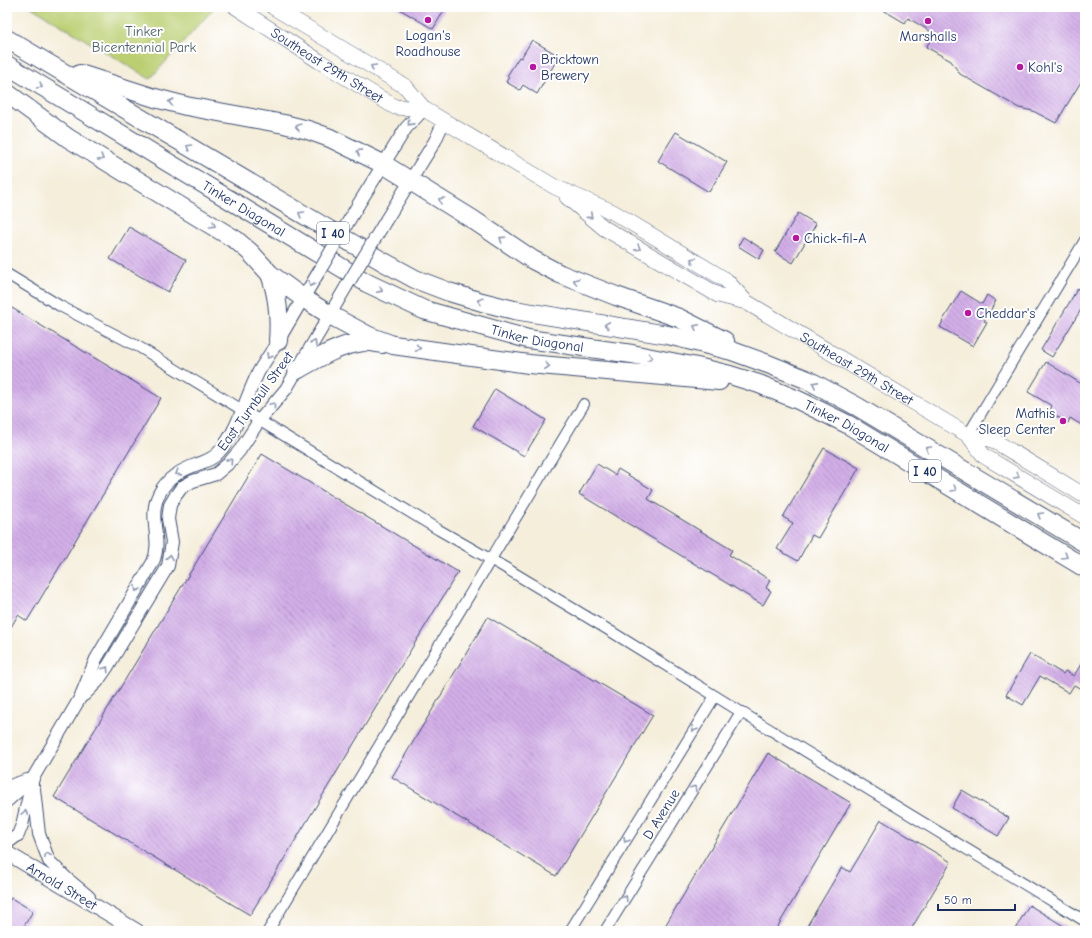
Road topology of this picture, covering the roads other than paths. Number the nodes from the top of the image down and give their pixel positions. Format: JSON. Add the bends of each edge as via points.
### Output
{"nodes":[{"id":1,"x":236,"y":7,"type":"edge"},
{"id":2,"x":273,"y":7,"type":"edge"},
{"id":3,"x":7,"y":39,"type":"edge"},
{"id":4,"x":48,"y":63,"type":"junction"},
{"id":5,"x":7,"y":65,"type":"edge"},
{"id":6,"x":7,"y":92,"type":"edge"},
{"id":7,"x":424,"y":109,"type":"junction"},
{"id":8,"x":444,"y":121,"type":"junction"},
{"id":9,"x":383,"y":164,"type":"junction"},
{"id":10,"x":410,"y":182,"type":"junction"},
{"id":11,"x":1085,"y":240,"type":"edge"},
{"id":12,"x":7,"y":274,"type":"edge"},
{"id":13,"x":270,"y":274,"type":"junction"},
{"id":14,"x":303,"y":298,"type":"junction"},
{"id":15,"x":330,"y":315,"type":"junction"},
{"id":16,"x":278,"y":341,"type":"junction"},
{"id":17,"x":393,"y":345,"type":"junction"},
{"id":18,"x":768,"y":364,"type":"junction"},
{"id":19,"x":297,"y":370,"type":"junction"},
{"id":20,"x":759,"y":384,"type":"junction"},
{"id":21,"x":584,"y":404,"type":"dead end"},
{"id":22,"x":242,"y":410,"type":"junction"},
{"id":23,"x":259,"y":421,"type":"junction"},
{"id":24,"x":968,"y":435,"type":"junction"},
{"id":25,"x":1085,"y":496,"type":"edge"},
{"id":26,"x":1085,"y":517,"type":"edge"},
{"id":27,"x":1085,"y":543,"type":"edge"},
{"id":28,"x":490,"y":559,"type":"junction"},
{"id":29,"x":1085,"y":568,"type":"edge"},
{"id":30,"x":715,"y":696,"type":"junction"},
{"id":31,"x":80,"y":698,"type":"junction"},
{"id":32,"x":741,"y":712,"type":"junction"},
{"id":33,"x":33,"y":778,"type":"junction"},
{"id":34,"x":7,"y":787,"type":"edge"},
{"id":35,"x":7,"y":801,"type":"edge"},
{"id":36,"x":7,"y":843,"type":"edge"},
{"id":37,"x":7,"y":853,"type":"edge"},
{"id":38,"x":116,"y":919,"type":"junction"},
{"id":39,"x":1085,"y":920,"type":"edge"},
{"id":40,"x":137,"y":931,"type":"edge"},
{"id":41,"x":268,"y":931,"type":"edge"},
{"id":42,"x":570,"y":931,"type":"edge"},
{"id":43,"x":605,"y":931,"type":"edge"}],
"edges":[{"from":1,"to":7,"type":"main road","name":"Southeast 29th Street","via":[[318,61],[395,107]]},
{"from":7,"to":2,"type":"main road","name":"Southeast 29th Street","one_way":true,"via":[[406,87]]},
{"from":3,"to":4,"type":"highway","name":"Tinker Diagonal","number":"I 40"},
{"from":9,"to":4,"type":"highway","one_way":true,"via":[[355,149],[308,130],[186,106]]},
{"from":18,"to":4,"type":"highway","name":"Tinker Diagonal","number":"I 40","one_way":true,"via":[[732,351],[646,330],[514,310],[449,292],[415,278],[376,258]]},
{"from":5,"to":20,"type":"highway","name":"Tinker Diagonal","number":"I 40","one_way":true,"via":[[367,283],[424,310],[528,339],[663,359]]},
{"from":6,"to":13,"type":"highway","one_way":true,"via":[[68,138],[236,240]]},
{"from":7,"to":8,"type":"main road","name":"Southeast 29th Street"},
{"from":7,"to":9,"type":"street","name":"East Turnbull Street","one_way":true,"via":[[406,128]]},
{"from":8,"to":10,"type":"street","name":"East Turnbull Street"},
{"from":8,"to":24,"type":"main road","name":"Southeast 29th Street","via":[[555,187],[604,228],[718,295],[746,302]]},
{"from":9,"to":10,"type":"highway"},
{"from":9,"to":14,"type":"street","name":"East Turnbull Street","one_way":true,"bridge":true},
{"from":10,"to":15,"type":"street","name":"East Turnbull Street","bridge":true},
{"from":18,"to":10,"type":"highway","one_way":true,"via":[[679,318],[560,274],[533,260],[472,218]]},
{"from":11,"to":24,"type":"street"},
{"from":12,"to":22,"type":"street","via":[[60,306],[139,347]]},
{"from":13,"to":14,"type":"highway"},
{"from":13,"to":16,"type":"highway","via":[[276,290],[280,320]]},
{"from":14,"to":15,"type":"highway"},
{"from":14,"to":16,"type":"street","name":"East Turnbull Street"},
{"from":15,"to":17,"type":"highway","via":[[369,336]]},
{"from":19,"to":15,"type":"street","name":"East Turnbull Street","one_way":true},
{"from":16,"to":22,"type":"street","name":"East Turnbull Street","one_way":true,"via":[[259,372]]},
{"from":17,"to":19,"type":"highway","via":[[364,342],[323,355]]},
{"from":17,"to":20,"type":"highway","one_way":true,"via":[[529,364]]},
{"from":27,"to":18,"type":"highway","name":"Tinker Diagonal","number":"I 40","one_way":true,"via":[[858,407],[808,380]]},
{"from":23,"to":19,"type":"street","name":"East Turnbull Street","one_way":true,"via":[[286,389]]},
{"from":20,"to":29,"type":"highway","name":"Tinker Diagonal","number":"I 40","one_way":true,"via":[[847,424]]},
{"from":21,"to":28,"type":"street"},
{"from":22,"to":23,"type":"street"},
{"from":22,"to":31,"type":"street","name":"East Turnbull Street","one_way":true,"via":[[231,436],[219,453],[213,459],[175,474],[158,496],[153,521],[157,546],[153,562],[96,659]]},
{"from":23,"to":28,"type":"street"},
{"from":31,"to":23,"type":"street","name":"East Turnbull Street","one_way":true,"via":[[97,682],[108,666],[168,566],[172,542],[168,518],[170,505],[176,495],[182,487],[193,480],[216,474],[229,463]]},
{"from":24,"to":25,"type":"main road","name":"Southeast 29th Street","via":[[992,440]]},
{"from":24,"to":26,"type":"main road","name":"Southeast 29th Street","one_way":true,"via":[[984,456]]},
{"from":28,"to":30,"type":"street"},
{"from":28,"to":41,"type":"street"},
{"from":30,"to":32,"type":"street"},
{"from":30,"to":42,"type":"street","one_way":true},
{"from":31,"to":33,"type":"street","name":"East Turnbull Street"},
{"from":32,"to":39,"type":"street"},
{"from":43,"to":32,"type":"street","name":"D Avenue","one_way":true},
{"from":33,"to":34,"type":"street"},
{"from":33,"to":35,"type":"street","name":"East Turnbull Street"},
{"from":36,"to":33,"type":"street","name":"East Turnbull Street","one_way":true,"via":[[18,835]]},
{"from":38,"to":33,"type":"street","one_way":true,"via":[[49,861],[39,834]]},
{"from":37,"to":38,"type":"main road","name":"Arnold Street"},
{"from":38,"to":40,"type":"main road","name":"Arnold Street"}]}
